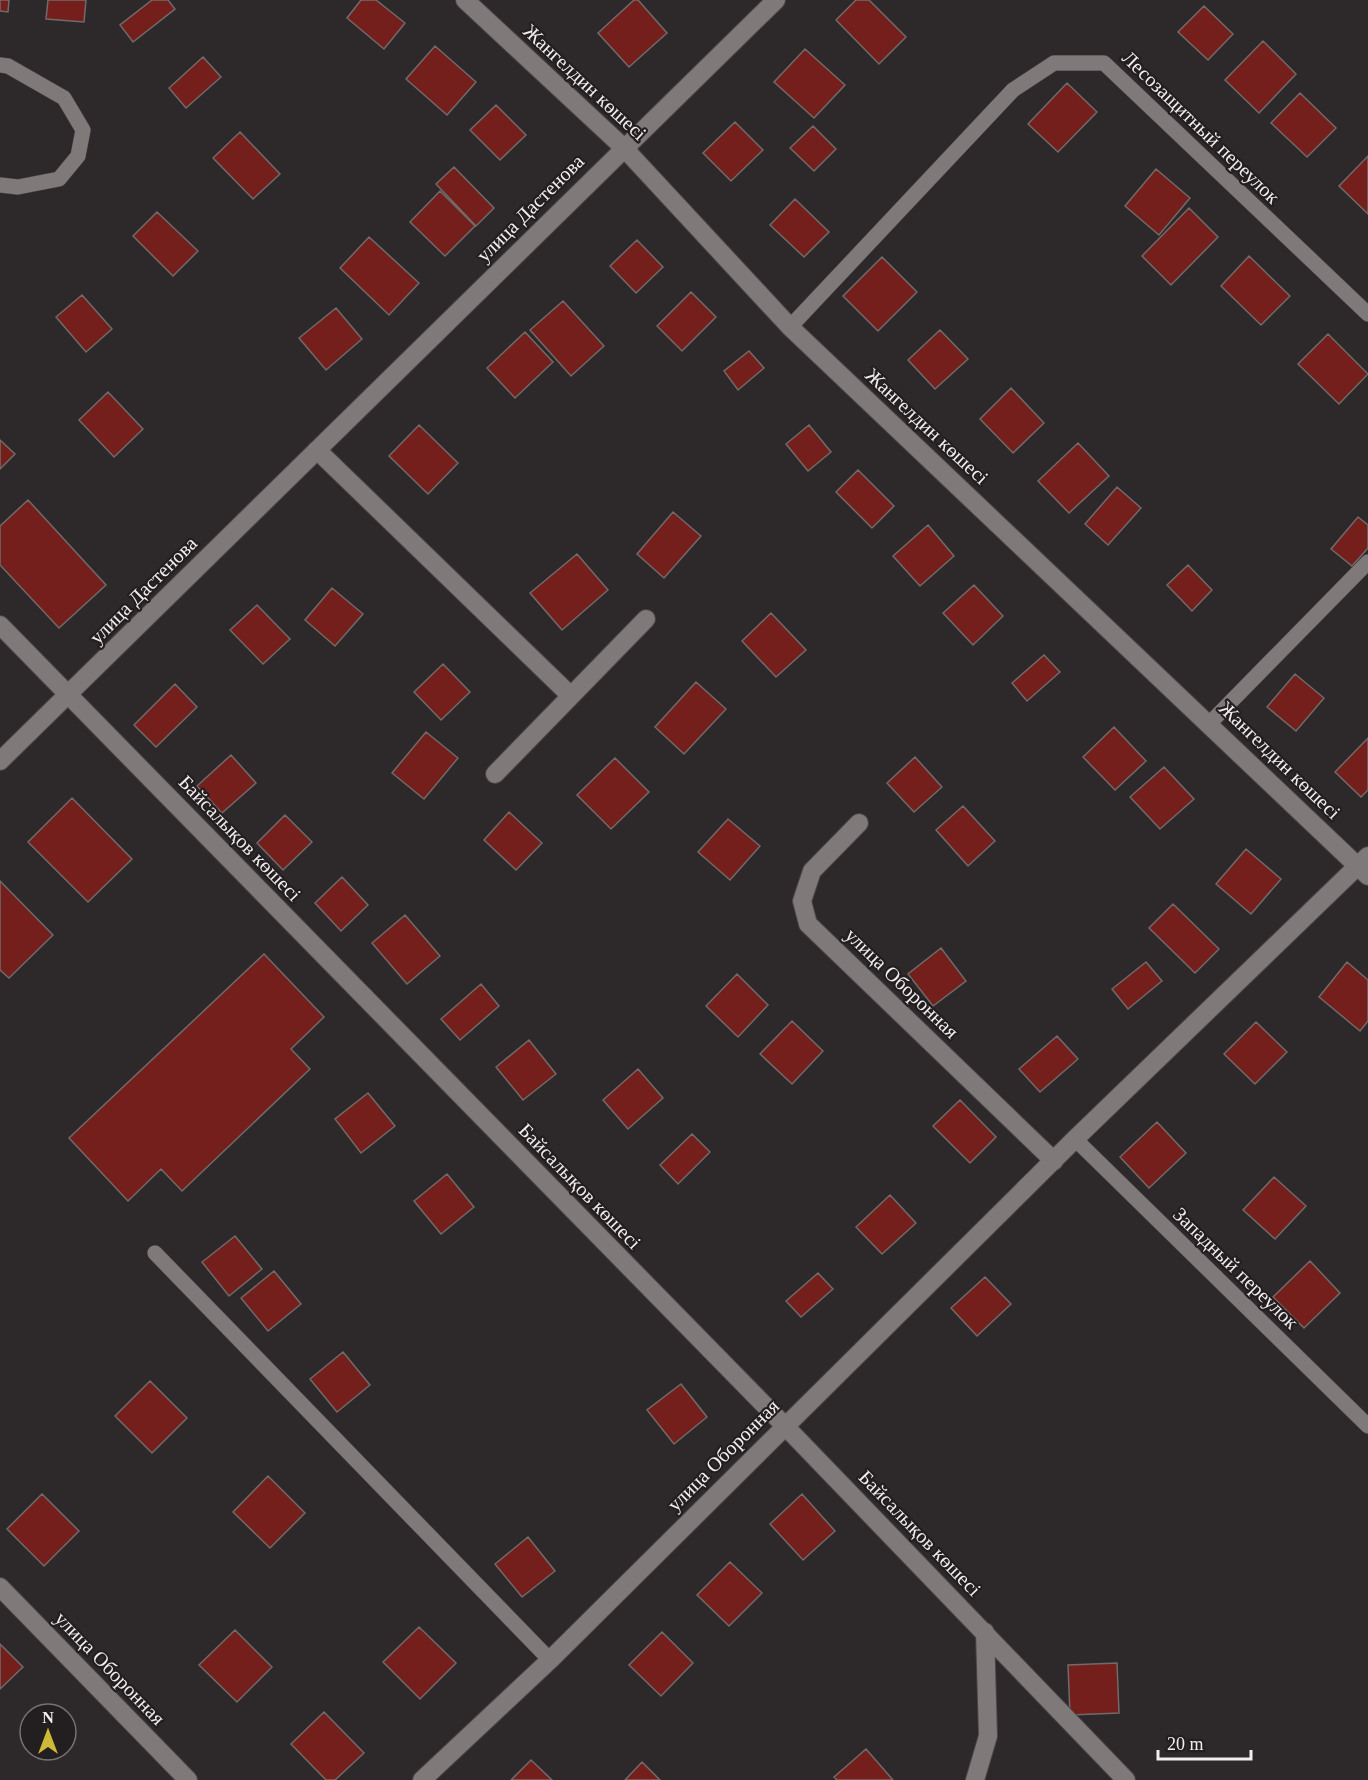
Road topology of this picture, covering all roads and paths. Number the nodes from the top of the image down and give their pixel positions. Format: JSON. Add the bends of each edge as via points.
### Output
{"nodes":[{"id":1,"x":465,"y":0,"type":"edge"},
{"id":2,"x":776,"y":0,"type":"edge"},
{"id":3,"x":0,"y":65,"type":"edge"},
{"id":4,"x":624,"y":148,"type":"junction"},
{"id":5,"x":0,"y":185,"type":"edge"},
{"id":6,"x":1368,"y":314,"type":"edge"},
{"id":7,"x":790,"y":327,"type":"junction"},
{"id":8,"x":317,"y":450,"type":"junction"},
{"id":9,"x":1368,"y":562,"type":"edge"},
{"id":10,"x":646,"y":619,"type":"dead end"},
{"id":11,"x":0,"y":625,"type":"edge"},
{"id":12,"x":68,"y":695,"type":"junction"},
{"id":13,"x":571,"y":696,"type":"junction"},
{"id":14,"x":1209,"y":724,"type":"junction"},
{"id":15,"x":0,"y":761,"type":"edge"},
{"id":16,"x":495,"y":774,"type":"dead end"},
{"id":17,"x":859,"y":823,"type":"dead end"},
{"id":18,"x":1365,"y":866,"type":"edge"},
{"id":19,"x":1076,"y":1139,"type":"junction"},
{"id":20,"x":1054,"y":1161,"type":"junction"},
{"id":21,"x":155,"y":1253,"type":"dead end"},
{"id":22,"x":785,"y":1426,"type":"junction"},
{"id":23,"x":1368,"y":1426,"type":"edge"},
{"id":24,"x":0,"y":1587,"type":"edge"},
{"id":25,"x":985,"y":1632,"type":"junction"},
{"id":26,"x":550,"y":1660,"type":"junction"},
{"id":27,"x":188,"y":1780,"type":"edge"},
{"id":28,"x":422,"y":1780,"type":"edge"},
{"id":29,"x":975,"y":1780,"type":"edge"},
{"id":30,"x":1126,"y":1780,"type":"edge"}],
"edges":[{"from":1,"to":4,"type":"street","name":"Жангелдин көшесі"},
{"from":2,"to":4,"type":"street","name":"улица Дастенова"},
{"from":3,"to":5,"type":"lane","via":[[64,98],[83,130],[78,156],[59,179],[18,187]]},
{"from":4,"to":7,"type":"street","name":"Жангелдин көшесі"},
{"from":4,"to":8,"type":"street","name":"улица Дастенова"},
{"from":6,"to":7,"type":"lane","name":"Лесозащитный переулок","via":[[1104,63],[1054,63],[1013,90]]},
{"from":7,"to":14,"type":"street","name":"Жангелдин көшесі"},
{"from":8,"to":12,"type":"street","name":"улица Дастенова"},
{"from":8,"to":13,"type":"street"},
{"from":9,"to":14,"type":"lane"},
{"from":10,"to":13,"type":"street"},
{"from":11,"to":12,"type":"street","name":"Байсалықов көшесі"},
{"from":12,"to":15,"type":"street","name":"улица Дастенова"},
{"from":12,"to":22,"type":"street","name":"Байсалықов көшесі"},
{"from":13,"to":16,"type":"street"},
{"from":14,"to":18,"type":"street","name":"Жангелдин көшесі"},
{"from":17,"to":20,"type":"street","name":"улица Оборонная","via":[[812,871],[802,901],[808,924]]},
{"from":18,"to":19,"type":"street","name":"улица Оборонная"},
{"from":19,"to":20,"type":"street","name":"улица Оборонная"},
{"from":19,"to":23,"type":"lane","name":"Западный переулок"},
{"from":20,"to":22,"type":"street","name":"улица Оборонная"},
{"from":21,"to":26,"type":"lane"},
{"from":22,"to":25,"type":"street","name":"Байсалықов көшесі"},
{"from":22,"to":26,"type":"street","name":"улица Оборонная"},
{"from":24,"to":27,"type":"street","name":"улица Оборонная"},
{"from":25,"to":29,"type":"street","via":[[988,1736]]},
{"from":25,"to":30,"type":"street","name":"Байсалықов көшесі"},
{"from":26,"to":28,"type":"street","name":"улица Оборонная"}]}
